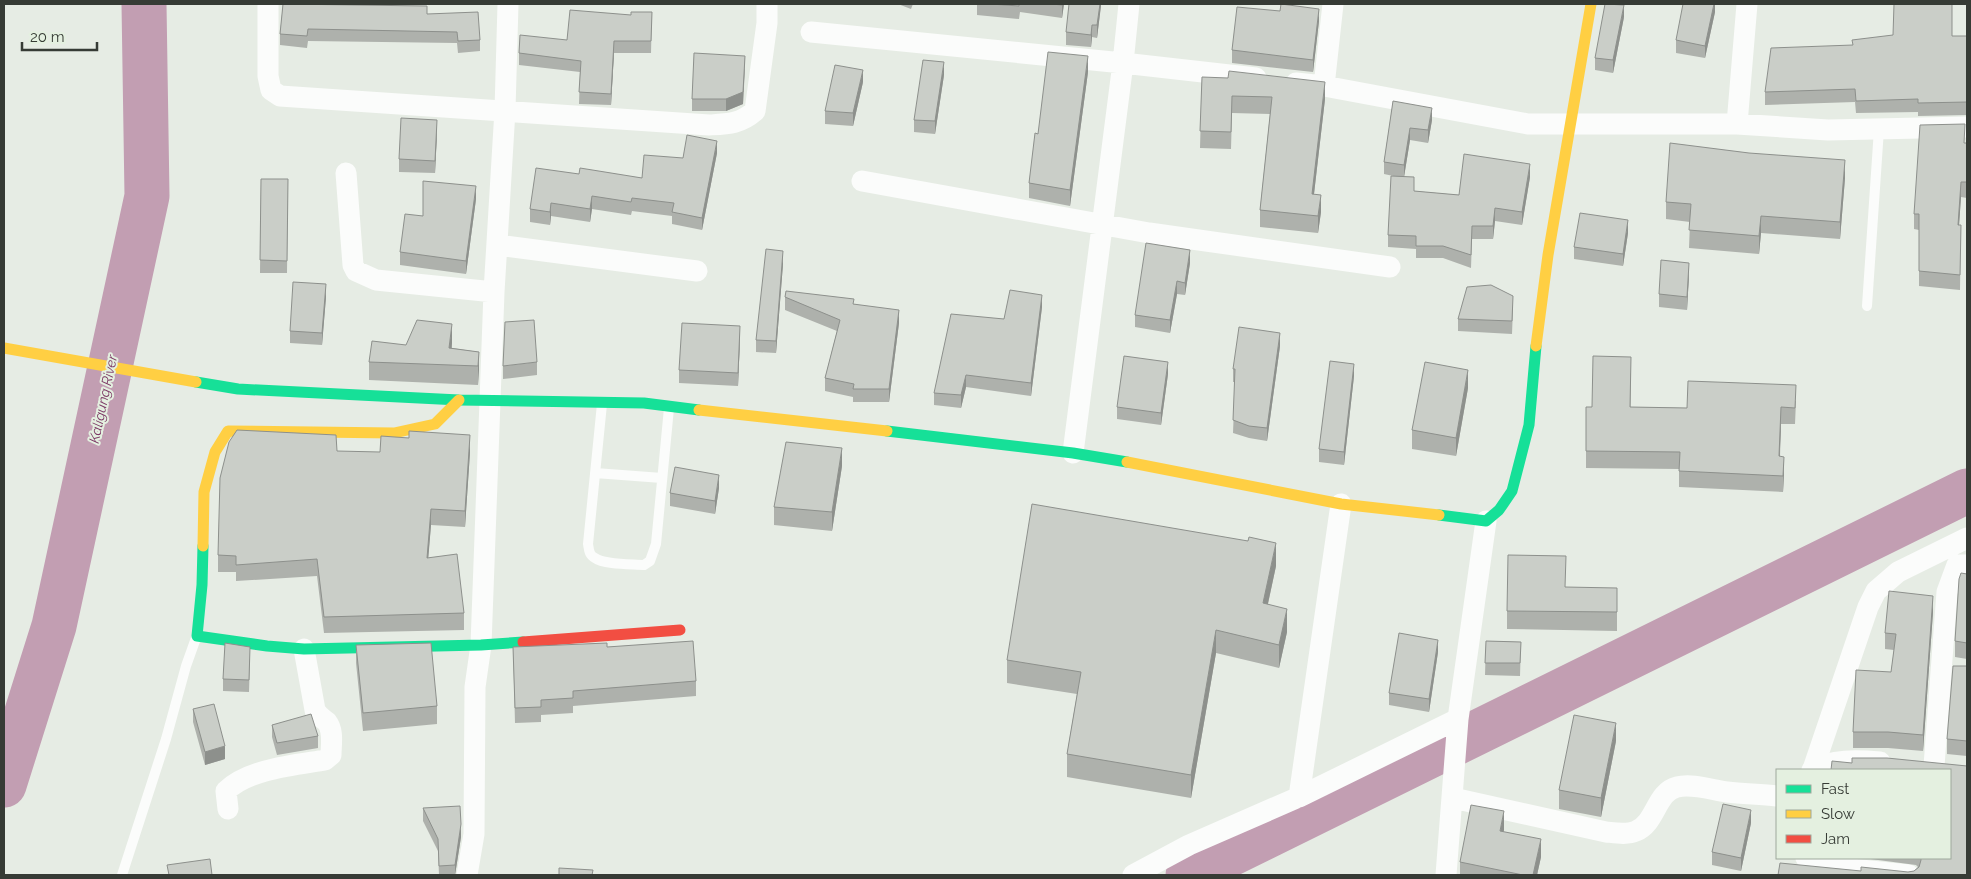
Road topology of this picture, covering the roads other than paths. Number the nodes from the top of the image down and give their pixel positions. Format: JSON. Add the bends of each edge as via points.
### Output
{"nodes":[{"id":1,"x":268,"y":4,"type":"edge"},
{"id":2,"x":508,"y":4,"type":"edge"},
{"id":3,"x":767,"y":4,"type":"edge"},
{"id":4,"x":1129,"y":4,"type":"edge"},
{"id":5,"x":1333,"y":4,"type":"edge"},
{"id":6,"x":1591,"y":4,"type":"edge"},
{"id":7,"x":1747,"y":4,"type":"edge"},
{"id":8,"x":811,"y":32,"type":"dead end"},
{"id":9,"x":1123,"y":63,"type":"junction"},
{"id":10,"x":1324,"y":86,"type":"junction"},
{"id":11,"x":505,"y":110,"type":"junction"},
{"id":12,"x":1571,"y":123,"type":"junction"},
{"id":13,"x":1738,"y":124,"type":"junction"},
{"id":14,"x":1967,"y":128,"type":"edge"},
{"id":15,"x":1878,"y":129,"type":"junction"},
{"id":16,"x":346,"y":174,"type":"dead end"},
{"id":17,"x":862,"y":181,"type":"dead end"},
{"id":18,"x":1101,"y":224,"type":"junction"},
{"id":19,"x":497,"y":245,"type":"junction"},
{"id":20,"x":1390,"y":267,"type":"dead end"},
{"id":21,"x":697,"y":271,"type":"dead end"},
{"id":22,"x":494,"y":292,"type":"junction"},
{"id":23,"x":1867,"y":306,"type":"dead end"},
{"id":24,"x":4,"y":348,"type":"edge"},
{"id":25,"x":491,"y":399,"type":"junction"},
{"id":26,"x":459,"y":400,"type":"junction"},
{"id":27,"x":602,"y":401,"type":"junction"},
{"id":28,"x":669,"y":407,"type":"junction"},
{"id":29,"x":1073,"y":453,"type":"junction"},
{"id":30,"x":595,"y":473,"type":"junction"},
{"id":31,"x":662,"y":478,"type":"junction"},
{"id":32,"x":1341,"y":504,"type":"junction"},
{"id":33,"x":1486,"y":521,"type":"junction"},
{"id":34,"x":1967,"y":538,"type":"edge"},
{"id":35,"x":1967,"y":542,"type":"edge"},
{"id":36,"x":1962,"y":565,"type":"edge"},
{"id":37,"x":680,"y":630,"type":"dead end"},
{"id":38,"x":197,"y":636,"type":"junction"},
{"id":39,"x":481,"y":645,"type":"junction"},
{"id":40,"x":304,"y":649,"type":"junction"},
{"id":41,"x":1458,"y":725,"type":"junction"},
{"id":42,"x":1916,"y":765,"type":"junction"},
{"id":43,"x":1957,"y":768,"type":"edge"},
{"id":44,"x":1812,"y":769,"type":"edge"},
{"id":45,"x":1815,"y":769,"type":"edge"},
{"id":46,"x":1453,"y":789,"type":"junction"},
{"id":47,"x":1776,"y":796,"type":"edge"},
{"id":48,"x":1299,"y":797,"type":"junction"},
{"id":49,"x":228,"y":809,"type":"dead end"},
{"id":50,"x":1808,"y":859,"type":"edge"},
{"id":51,"x":122,"y":875,"type":"edge"},
{"id":52,"x":468,"y":875,"type":"edge"},
{"id":53,"x":1133,"y":875,"type":"edge"},
{"id":54,"x":1446,"y":875,"type":"edge"},
{"id":55,"x":1909,"y":875,"type":"edge"}],
"edges":[{"from":1,"to":11,"type":"street","via":[[268,76],[271,90],[280,96]]},
{"from":2,"to":11,"type":"street"},
{"from":3,"to":11,"type":"street","via":[[758,101],[755,111],[746,119],[709,125]]},
{"from":4,"to":9,"type":"street"},
{"from":5,"to":10,"type":"street"},
{"from":6,"to":12,"type":"main road"},
{"from":7,"to":13,"type":"street"},
{"from":8,"to":9,"type":"street"},
{"from":9,"to":10,"type":"street"},
{"from":9,"to":18,"type":"street"},
{"from":10,"to":12,"type":"street","via":[[1528,124]]},
{"from":11,"to":19,"type":"street"},
{"from":12,"to":13,"type":"street"},
{"from":12,"to":33,"type":"main road","via":[[1541,304],[1529,425],[1512,491],[1499,510]]},
{"from":13,"to":15,"type":"street","via":[[1828,130]]},
{"from":14,"to":15,"type":"street"},
{"from":15,"to":23,"type":"lane"},
{"from":16,"to":22,"type":"street","via":[[356,271],[376,280]]},
{"from":17,"to":18,"type":"street"},
{"from":18,"to":20,"type":"street"},
{"from":18,"to":29,"type":"street"},
{"from":19,"to":21,"type":"street"},
{"from":19,"to":22,"type":"street"},
{"from":22,"to":25,"type":"street"},
{"from":24,"to":26,"type":"main road","via":[[238,389]]},
{"from":25,"to":26,"type":"main road"},
{"from":25,"to":27,"type":"main road"},
{"from":25,"to":39,"type":"street"},
{"from":26,"to":38,"type":"main road","via":[[435,424],[394,433],[228,431],[215,452],[204,492],[202,585]]},
{"from":27,"to":28,"type":"main road","via":[[644,402]]},
{"from":27,"to":30,"type":"lane"},
{"from":28,"to":29,"type":"main road"},
{"from":28,"to":31,"type":"lane"},
{"from":29,"to":32,"type":"main road"},
{"from":30,"to":31,"type":"lane"},
{"from":30,"to":31,"type":"lane","via":[[589,552],[601,561],[644,565],[650,561],[656,544]]},
{"from":32,"to":33,"type":"main road"},
{"from":32,"to":48,"type":"street"},
{"from":33,"to":41,"type":"street"},
{"from":34,"to":44,"type":"street","via":[[1898,572],[1876,591]]},
{"from":35,"to":36,"type":"street"},
{"from":36,"to":42,"type":"street","via":[[1947,592],[1951,669]]},
{"from":37,"to":39,"type":"main road"},
{"from":38,"to":40,"type":"main road"},
{"from":38,"to":51,"type":"lane"},
{"from":39,"to":40,"type":"main road"},
{"from":39,"to":52,"type":"street","via":[[475,687],[474,834]]},
{"from":40,"to":49,"type":"street","via":[[315,710],[330,727],[331,756],[325,760],[271,769],[235,782],[226,791]]},
{"from":41,"to":46,"type":"street"},
{"from":41,"to":48,"type":"street"},
{"from":42,"to":43,"type":"street"},
{"from":42,"to":45,"type":"street","via":[[1861,760],[1836,762]]},
{"from":46,"to":47,"type":"street","via":[[1606,832],[1626,833],[1647,825],[1668,791],[1676,787]]},
{"from":46,"to":54,"type":"street"},
{"from":48,"to":53,"type":"street","via":[[1189,845]]},
{"from":50,"to":55,"type":"street","via":[[1822,866]]}]}
